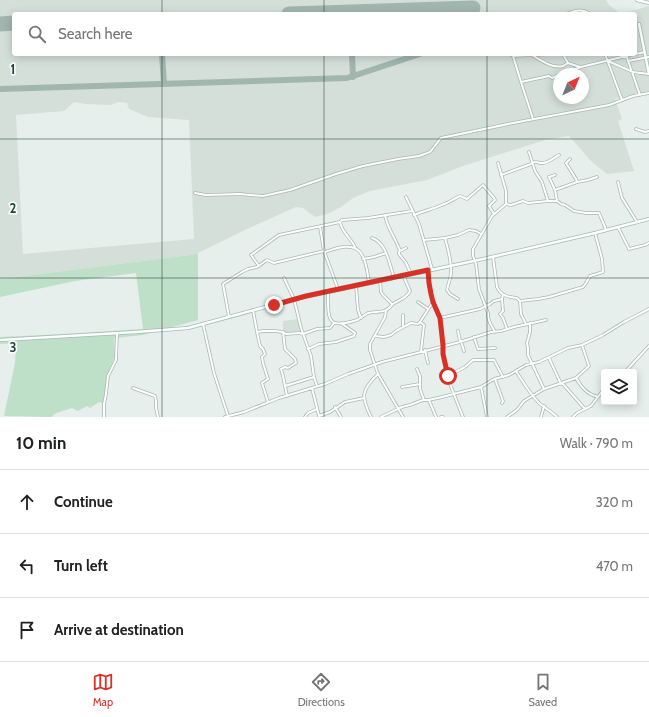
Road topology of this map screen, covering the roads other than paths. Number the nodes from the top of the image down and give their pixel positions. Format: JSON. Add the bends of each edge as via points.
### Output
{"nodes":[{"id":1,"x":638,"y":0,"type":"edge"},
{"id":2,"x":649,"y":3,"type":"edge"},
{"id":3,"x":572,"y":12,"type":"edge"},
{"id":4,"x":588,"y":12,"type":"edge"},
{"id":5,"x":639,"y":24,"type":"dead end"},
{"id":6,"x":645,"y":52,"type":"junction"},
{"id":7,"x":637,"y":53,"type":"edge"},
{"id":8,"x":513,"y":56,"type":"edge"},
{"id":9,"x":533,"y":56,"type":"edge"},
{"id":10,"x":565,"y":56,"type":"edge"},
{"id":11,"x":606,"y":56,"type":"edge"},
{"id":12,"x":622,"y":56,"type":"edge"},
{"id":13,"x":626,"y":56,"type":"edge"},
{"id":14,"x":648,"y":57,"type":"edge"},
{"id":15,"x":607,"y":60,"type":"junction"},
{"id":16,"x":628,"y":61,"type":"junction"},
{"id":17,"x":568,"y":63,"type":"junction"},
{"id":18,"x":582,"y":67,"type":"junction"},
{"id":19,"x":579,"y":68,"type":"edge"},
{"id":20,"x":631,"y":71,"type":"junction"},
{"id":21,"x":649,"y":74,"type":"edge"},
{"id":22,"x":553,"y":78,"type":"edge"},
{"id":23,"x":522,"y":82,"type":"junction"},
{"id":24,"x":649,"y":93,"type":"edge"},
{"id":25,"x":640,"y":95,"type":"junction"},
{"id":26,"x":622,"y":100,"type":"junction"},
{"id":27,"x":533,"y":120,"type":"junction"},
{"id":28,"x":636,"y":129,"type":"dead end"},
{"id":29,"x":649,"y":131,"type":"edge"},
{"id":30,"x":529,"y":152,"type":"dead end"},
{"id":31,"x":559,"y":154,"type":"dead end"},
{"id":32,"x":570,"y":158,"type":"dead end"},
{"id":33,"x":532,"y":162,"type":"junction"},
{"id":34,"x":498,"y":163,"type":"dead end"},
{"id":35,"x":501,"y":175,"type":"junction"},
{"id":36,"x":555,"y":175,"type":"dead end"},
{"id":37,"x":597,"y":177,"type":"dead end"},
{"id":38,"x":577,"y":182,"type":"junction"},
{"id":39,"x":618,"y":182,"type":"dead end"},
{"id":40,"x":555,"y":190,"type":"junction"},
{"id":41,"x":195,"y":193,"type":"dead end"},
{"id":42,"x":406,"y":197,"type":"dead end"},
{"id":43,"x":548,"y":201,"type":"junction"},
{"id":44,"x":557,"y":201,"type":"junction"},
{"id":45,"x":506,"y":204,"type":"junction"},
{"id":46,"x":412,"y":211,"type":"junction"},
{"id":47,"x":494,"y":214,"type":"junction"},
{"id":48,"x":385,"y":215,"type":"junction"},
{"id":49,"x":414,"y":215,"type":"junction"},
{"id":50,"x":649,"y":219,"type":"edge"},
{"id":51,"x":340,"y":222,"type":"junction"},
{"id":52,"x":637,"y":222,"type":"junction"},
{"id":53,"x":320,"y":227,"type":"junction"},
{"id":54,"x":618,"y":227,"type":"junction"},
{"id":55,"x":606,"y":230,"type":"junction"},
{"id":56,"x":595,"y":233,"type":"junction"},
{"id":57,"x":481,"y":234,"type":"junction"},
{"id":58,"x":372,"y":238,"type":"dead end"},
{"id":59,"x":445,"y":238,"type":"junction"},
{"id":60,"x":424,"y":240,"type":"junction"},
{"id":61,"x":649,"y":243,"type":"edge"},
{"id":62,"x":356,"y":247,"type":"junction"},
{"id":63,"x":406,"y":248,"type":"dead end"},
{"id":64,"x":400,"y":251,"type":"junction"},
{"id":65,"x":325,"y":252,"type":"junction"},
{"id":66,"x":386,"y":253,"type":"junction"},
{"id":67,"x":493,"y":256,"type":"junction"},
{"id":68,"x":364,"y":259,"type":"junction"},
{"id":69,"x":475,"y":260,"type":"junction"},
{"id":70,"x":451,"y":265,"type":"junction"},
{"id":71,"x":259,"y":266,"type":"junction"},
{"id":72,"x":432,"y":269,"type":"junction"},
{"id":73,"x":428,"y":270,"type":"junction"},
{"id":74,"x":411,"y":274,"type":"junction"},
{"id":75,"x":403,"y":275,"type":"junction"},
{"id":76,"x":394,"y":277,"type":"junction"},
{"id":77,"x":284,"y":278,"type":"dead end"},
{"id":78,"x":380,"y":280,"type":"junction"},
{"id":79,"x":369,"y":282,"type":"junction"},
{"id":80,"x":356,"y":286,"type":"junction"},
{"id":81,"x":338,"y":289,"type":"junction"},
{"id":82,"x":328,"y":291,"type":"junction"},
{"id":83,"x":503,"y":295,"type":"junction"},
{"id":84,"x":294,"y":299,"type":"junction"},
{"id":85,"x":458,"y":299,"type":"dead end"},
{"id":86,"x":502,"y":299,"type":"junction"},
{"id":87,"x":520,"y":301,"type":"junction"},
{"id":88,"x":418,"y":302,"type":"dead end"},
{"id":89,"x":433,"y":302,"type":"junction"},
{"id":90,"x":392,"y":304,"type":"junction"},
{"id":91,"x":485,"y":306,"type":"junction"},
{"id":92,"x":428,"y":309,"type":"junction"},
{"id":93,"x":649,"y":309,"type":"edge"},
{"id":94,"x":253,"y":310,"type":"junction"},
{"id":95,"x":386,"y":310,"type":"junction"},
{"id":96,"x":403,"y":315,"type":"dead end"},
{"id":97,"x":229,"y":317,"type":"junction"},
{"id":98,"x":361,"y":318,"type":"junction"},
{"id":99,"x":440,"y":318,"type":"junction"},
{"id":100,"x":546,"y":320,"type":"dead end"},
{"id":101,"x":420,"y":322,"type":"junction"},
{"id":102,"x":334,"y":323,"type":"junction"},
{"id":103,"x":530,"y":323,"type":"junction"},
{"id":104,"x":203,"y":324,"type":"junction"},
{"id":105,"x":341,"y":324,"type":"junction"},
{"id":106,"x":526,"y":324,"type":"junction"},
{"id":107,"x":403,"y":327,"type":"junction"},
{"id":108,"x":507,"y":329,"type":"junction"},
{"id":109,"x":458,"y":331,"type":"dead end"},
{"id":110,"x":257,"y":332,"type":"junction"},
{"id":111,"x":283,"y":332,"type":"junction"},
{"id":112,"x":495,"y":332,"type":"junction"},
{"id":113,"x":117,"y":333,"type":"junction"},
{"id":114,"x":303,"y":334,"type":"junction"},
{"id":115,"x":375,"y":336,"type":"junction"},
{"id":116,"x":474,"y":337,"type":"junction"},
{"id":117,"x":0,"y":340,"type":"edge"},
{"id":118,"x":461,"y":341,"type":"junction"},
{"id":119,"x":443,"y":345,"type":"junction"},
{"id":120,"x":582,"y":345,"type":"junction"},
{"id":121,"x":649,"y":346,"type":"edge"},
{"id":122,"x":495,"y":348,"type":"dead end"},
{"id":123,"x":308,"y":349,"type":"junction"},
{"id":124,"x":425,"y":350,"type":"junction"},
{"id":125,"x":464,"y":351,"type":"dead end"},
{"id":126,"x":421,"y":352,"type":"junction"},
{"id":127,"x":549,"y":358,"type":"junction"},
{"id":128,"x":428,"y":363,"type":"dead end"},
{"id":129,"x":531,"y":364,"type":"junction"},
{"id":130,"x":375,"y":365,"type":"junction"},
{"id":131,"x":417,"y":369,"type":"dead end"},
{"id":132,"x":627,"y":369,"type":"edge"},
{"id":133,"x":516,"y":371,"type":"junction"},
{"id":134,"x":378,"y":374,"type":"junction"},
{"id":135,"x":448,"y":376,"type":"junction"},
{"id":136,"x":314,"y":377,"type":"junction"},
{"id":137,"x":503,"y":377,"type":"junction"},
{"id":138,"x":576,"y":378,"type":"junction"},
{"id":139,"x":495,"y":379,"type":"junction"},
{"id":140,"x":562,"y":383,"type":"junction"},
{"id":141,"x":420,"y":384,"type":"junction"},
{"id":142,"x":285,"y":386,"type":"junction"},
{"id":143,"x":317,"y":386,"type":"junction"},
{"id":144,"x":481,"y":387,"type":"junction"},
{"id":145,"x":134,"y":388,"type":"dead end"},
{"id":146,"x":312,"y":388,"type":"junction"},
{"id":147,"x":402,"y":388,"type":"dead end"},
{"id":148,"x":544,"y":389,"type":"junction"},
{"id":149,"x":601,"y":392,"type":"edge"},
{"id":150,"x":454,"y":394,"type":"junction"},
{"id":151,"x":287,"y":396,"type":"junction"},
{"id":152,"x":533,"y":396,"type":"junction"},
{"id":153,"x":598,"y":397,"type":"junction"},
{"id":154,"x":364,"y":398,"type":"junction"},
{"id":155,"x":424,"y":400,"type":"junction"},
{"id":156,"x":429,"y":400,"type":"junction"},
{"id":157,"x":268,"y":402,"type":"junction"},
{"id":158,"x":502,"y":403,"type":"dead end"},
{"id":159,"x":544,"y":406,"type":"junction"},
{"id":160,"x":336,"y":407,"type":"junction"},
{"id":161,"x":317,"y":409,"type":"junction"},
{"id":162,"x":398,"y":409,"type":"junction"},
{"id":163,"x":585,"y":409,"type":"junction"},
{"id":164,"x":104,"y":417,"type":"edge"},
{"id":165,"x":158,"y":417,"type":"edge"},
{"id":166,"x":225,"y":417,"type":"edge"},
{"id":167,"x":229,"y":417,"type":"edge"},
{"id":168,"x":305,"y":417,"type":"edge"},
{"id":169,"x":319,"y":417,"type":"edge"},
{"id":170,"x":341,"y":417,"type":"edge"},
{"id":171,"x":371,"y":417,"type":"edge"},
{"id":172,"x":381,"y":417,"type":"edge"},
{"id":173,"x":404,"y":417,"type":"edge"},
{"id":174,"x":436,"y":417,"type":"edge"},
{"id":175,"x":463,"y":417,"type":"edge"},
{"id":176,"x":487,"y":417,"type":"edge"},
{"id":177,"x":507,"y":417,"type":"edge"},
{"id":178,"x":541,"y":417,"type":"edge"},
{"id":179,"x":557,"y":417,"type":"edge"},
{"id":180,"x":573,"y":417,"type":"edge"}],
"edges":[{"from":1,"to":2,"type":"main road"},
{"from":3,"to":4,"type":"street"},
{"from":5,"to":6,"type":"main road"},
{"from":6,"to":7,"type":"street"},
{"from":6,"to":14,"type":"main road"},
{"from":8,"to":23,"type":"street"},
{"from":9,"to":17,"type":"street","via":[[543,63],[552,65],[562,66]]},
{"from":10,"to":17,"type":"street"},
{"from":11,"to":15,"type":"street"},
{"from":12,"to":15,"type":"street"},
{"from":13,"to":16,"type":"street"},
{"from":14,"to":16,"type":"street"},
{"from":14,"to":21,"type":"main road"},
{"from":15,"to":18,"type":"street"},
{"from":15,"to":20,"type":"street"},
{"from":15,"to":26,"type":"street"},
{"from":16,"to":20,"type":"street"},
{"from":17,"to":18,"type":"street"},
{"from":18,"to":19,"type":"street"},
{"from":20,"to":21,"type":"street"},
{"from":20,"to":25,"type":"street"},
{"from":22,"to":23,"type":"street","via":[[548,76]]},
{"from":23,"to":27,"type":"street"},
{"from":24,"to":25,"type":"street"},
{"from":25,"to":26,"type":"street"},
{"from":26,"to":27,"type":"street"},
{"from":27,"to":41,"type":"street","via":[[440,138],[430,152],[419,156],[363,166],[290,190],[263,196],[206,196]]},
{"from":28,"to":29,"type":"street"},
{"from":30,"to":33,"type":"street"},
{"from":31,"to":33,"type":"street","via":[[543,163]]},
{"from":32,"to":38,"type":"street","via":[[566,163]]},
{"from":33,"to":35,"type":"street"},
{"from":33,"to":43,"type":"street"},
{"from":34,"to":35,"type":"street"},
{"from":35,"to":45,"type":"street","via":[[506,191]]},
{"from":36,"to":40,"type":"street","via":[[549,177]]},
{"from":37,"to":38,"type":"street"},
{"from":38,"to":40,"type":"street"},
{"from":39,"to":52,"type":"street","via":[[622,198]]},
{"from":40,"to":44,"type":"street"},
{"from":42,"to":46,"type":"street"},
{"from":43,"to":44,"type":"street"},
{"from":43,"to":45,"type":"street"},
{"from":44,"to":55,"type":"street","via":[[574,211],[597,212]]},
{"from":45,"to":47,"type":"street"},
{"from":46,"to":48,"type":"street"},
{"from":46,"to":49,"type":"street"},
{"from":47,"to":49,"type":"street","via":[[490,206],[494,198],[483,185],[467,199],[460,196],[444,205]]},
{"from":47,"to":57,"type":"street"},
{"from":48,"to":51,"type":"street"},
{"from":48,"to":64,"type":"street"},
{"from":49,"to":60,"type":"street"},
{"from":50,"to":52,"type":"main road"},
{"from":51,"to":53,"type":"street"},
{"from":51,"to":62,"type":"street","via":[[344,232]]},
{"from":52,"to":54,"type":"main road"},
{"from":53,"to":65,"type":"street"},
{"from":53,"to":71,"type":"street","via":[[279,235],[251,255]]},
{"from":54,"to":55,"type":"main road"},
{"from":54,"to":61,"type":"street","via":[[629,249]]},
{"from":55,"to":56,"type":"main road"},
{"from":56,"to":67,"type":"main road"},
{"from":56,"to":87,"type":"street","via":[[603,272],[590,276],[583,287],[549,297]]},
{"from":57,"to":59,"type":"street","via":[[469,230]]},
{"from":57,"to":69,"type":"street","via":[[473,249]]},
{"from":58,"to":66,"type":"street","via":[[382,245]]},
{"from":59,"to":60,"type":"street"},
{"from":59,"to":70,"type":"street"},
{"from":60,"to":72,"type":"street"},
{"from":62,"to":65,"type":"street"},
{"from":62,"to":68,"type":"street"},
{"from":63,"to":64,"type":"street"},
{"from":64,"to":74,"type":"street","via":[[399,254]]},
{"from":65,"to":71,"type":"street","via":[[274,263],[266,260]]},
{"from":65,"to":81,"type":"street"},
{"from":66,"to":68,"type":"street"},
{"from":66,"to":76,"type":"street"},
{"from":67,"to":69,"type":"main road"},
{"from":67,"to":83,"type":"street","via":[[497,287]]},
{"from":68,"to":79,"type":"street"},
{"from":69,"to":70,"type":"main road"},
{"from":69,"to":91,"type":"street","via":[[479,289]]},
{"from":70,"to":72,"type":"main road"},
{"from":70,"to":85,"type":"street","via":[[447,290]]},
{"from":71,"to":97,"type":"street","via":[[248,269],[223,284]]},
{"from":72,"to":73,"type":"main road"},
{"from":73,"to":74,"type":"main road"},
{"from":73,"to":89,"type":"street"},
{"from":74,"to":75,"type":"main road"},
{"from":75,"to":76,"type":"main road"},
{"from":75,"to":90,"type":"street","via":[[410,291],[400,301]]},
{"from":76,"to":78,"type":"main road"},
{"from":77,"to":84,"type":"street"},
{"from":78,"to":79,"type":"main road"},
{"from":78,"to":90,"type":"street","via":[[381,292]]},
{"from":79,"to":80,"type":"main road"},
{"from":80,"to":81,"type":"main road"},
{"from":80,"to":98,"type":"street"},
{"from":81,"to":82,"type":"main road"},
{"from":82,"to":84,"type":"main road"},
{"from":82,"to":102,"type":"street","via":[[330,319]]},
{"from":83,"to":86,"type":"street"},
{"from":83,"to":87,"type":"street"},
{"from":84,"to":94,"type":"main road"},
{"from":84,"to":114,"type":"street"},
{"from":86,"to":91,"type":"street"},
{"from":86,"to":108,"type":"street","via":[[503,311],[500,314]]},
{"from":87,"to":106,"type":"street","via":[[521,314]]},
{"from":88,"to":92,"type":"street"},
{"from":89,"to":92,"type":"street"},
{"from":89,"to":99,"type":"street"},
{"from":90,"to":95,"type":"street"},
{"from":91,"to":99,"type":"street"},
{"from":91,"to":112,"type":"street"},
{"from":92,"to":101,"type":"street"},
{"from":93,"to":120,"type":"street"},
{"from":94,"to":97,"type":"main road"},
{"from":94,"to":110,"type":"street"},
{"from":95,"to":98,"type":"street","via":[[368,313]]},
{"from":95,"to":115,"type":"street"},
{"from":96,"to":107,"type":"street"},
{"from":97,"to":104,"type":"main road"},
{"from":98,"to":105,"type":"street"},
{"from":99,"to":119,"type":"street"},
{"from":100,"to":103,"type":"street"},
{"from":101,"to":107,"type":"street"},
{"from":101,"to":126,"type":"street","via":[[424,325]]},
{"from":102,"to":105,"type":"street"},
{"from":102,"to":114,"type":"street","via":[[330,328]]},
{"from":103,"to":106,"type":"street"},
{"from":103,"to":129,"type":"street","via":[[528,355]]},
{"from":104,"to":113,"type":"main road","via":[[179,330]]},
{"from":104,"to":167,"type":"street","via":[[214,373]]},
{"from":105,"to":123,"type":"street","via":[[355,333],[354,336]]},
{"from":106,"to":108,"type":"street"},
{"from":107,"to":115,"type":"street","via":[[391,335]]},
{"from":108,"to":112,"type":"street"},
{"from":109,"to":118,"type":"street"},
{"from":110,"to":111,"type":"street"},
{"from":110,"to":157,"type":"street","via":[[265,354],[262,357],[268,379],[262,383]]},
{"from":111,"to":114,"type":"street"},
{"from":111,"to":142,"type":"street","via":[[285,349],[296,363],[281,369]]},
{"from":112,"to":116,"type":"street"},
{"from":113,"to":117,"type":"main road"},
{"from":113,"to":164,"type":"street","via":[[116,360],[108,376]]},
{"from":114,"to":123,"type":"street"},
{"from":115,"to":130,"type":"street","via":[[370,344]]},
{"from":116,"to":118,"type":"street"},
{"from":116,"to":122,"type":"street","via":[[478,349]]},
{"from":118,"to":119,"type":"street"},
{"from":118,"to":125,"type":"street"},
{"from":119,"to":124,"type":"street"},
{"from":119,"to":135,"type":"street"},
{"from":120,"to":127,"type":"street","via":[[568,348]]},
{"from":120,"to":138,"type":"street","via":[[589,366]]},
{"from":121,"to":132,"type":"street"},
{"from":123,"to":136,"type":"street"},
{"from":124,"to":126,"type":"street"},
{"from":124,"to":128,"type":"street"},
{"from":126,"to":130,"type":"street"},
{"from":127,"to":129,"type":"street"},
{"from":127,"to":140,"type":"street"},
{"from":129,"to":133,"type":"street"},
{"from":129,"to":148,"type":"street"},
{"from":130,"to":134,"type":"street"},
{"from":130,"to":143,"type":"street"},
{"from":131,"to":141,"type":"street"},
{"from":133,"to":137,"type":"street"},
{"from":133,"to":152,"type":"street"},
{"from":134,"to":154,"type":"street","via":[[365,390]]},
{"from":134,"to":162,"type":"street"},
{"from":135,"to":137,"type":"street","via":[[473,360],[494,360]]},
{"from":135,"to":150,"type":"street"},
{"from":136,"to":142,"type":"street"},
{"from":136,"to":143,"type":"street"},
{"from":137,"to":139,"type":"street"},
{"from":138,"to":140,"type":"street"},
{"from":138,"to":153,"type":"street","via":[[591,396]]},
{"from":139,"to":144,"type":"street"},
{"from":139,"to":158,"type":"street"},
{"from":140,"to":148,"type":"street"},
{"from":140,"to":163,"type":"street"},
{"from":141,"to":147,"type":"street"},
{"from":141,"to":155,"type":"street"},
{"from":142,"to":151,"type":"street"},
{"from":143,"to":146,"type":"street"},
{"from":144,"to":150,"type":"street"},
{"from":144,"to":176,"type":"street"},
{"from":145,"to":165,"type":"street","via":[[155,396]]},
{"from":146,"to":151,"type":"street"},
{"from":146,"to":161,"type":"street"},
{"from":148,"to":152,"type":"street"},
{"from":149,"to":153,"type":"street"},
{"from":150,"to":156,"type":"street"},
{"from":150,"to":175,"type":"street"},
{"from":151,"to":157,"type":"street"},
{"from":152,"to":159,"type":"street"},
{"from":152,"to":177,"type":"street"},
{"from":153,"to":163,"type":"street"},
{"from":154,"to":160,"type":"street","via":[[345,402]]},
{"from":154,"to":171,"type":"street"},
{"from":155,"to":156,"type":"street"},
{"from":155,"to":162,"type":"street"},
{"from":156,"to":174,"type":"street"},
{"from":157,"to":167,"type":"street"},
{"from":159,"to":178,"type":"street"},
{"from":159,"to":179,"type":"street"},
{"from":160,"to":169,"type":"street"},
{"from":160,"to":170,"type":"street"},
{"from":161,"to":168,"type":"street"},
{"from":161,"to":169,"type":"street"},
{"from":162,"to":172,"type":"street"},
{"from":162,"to":173,"type":"street"},
{"from":163,"to":180,"type":"street"},
{"from":166,"to":167,"type":"street"}]}
